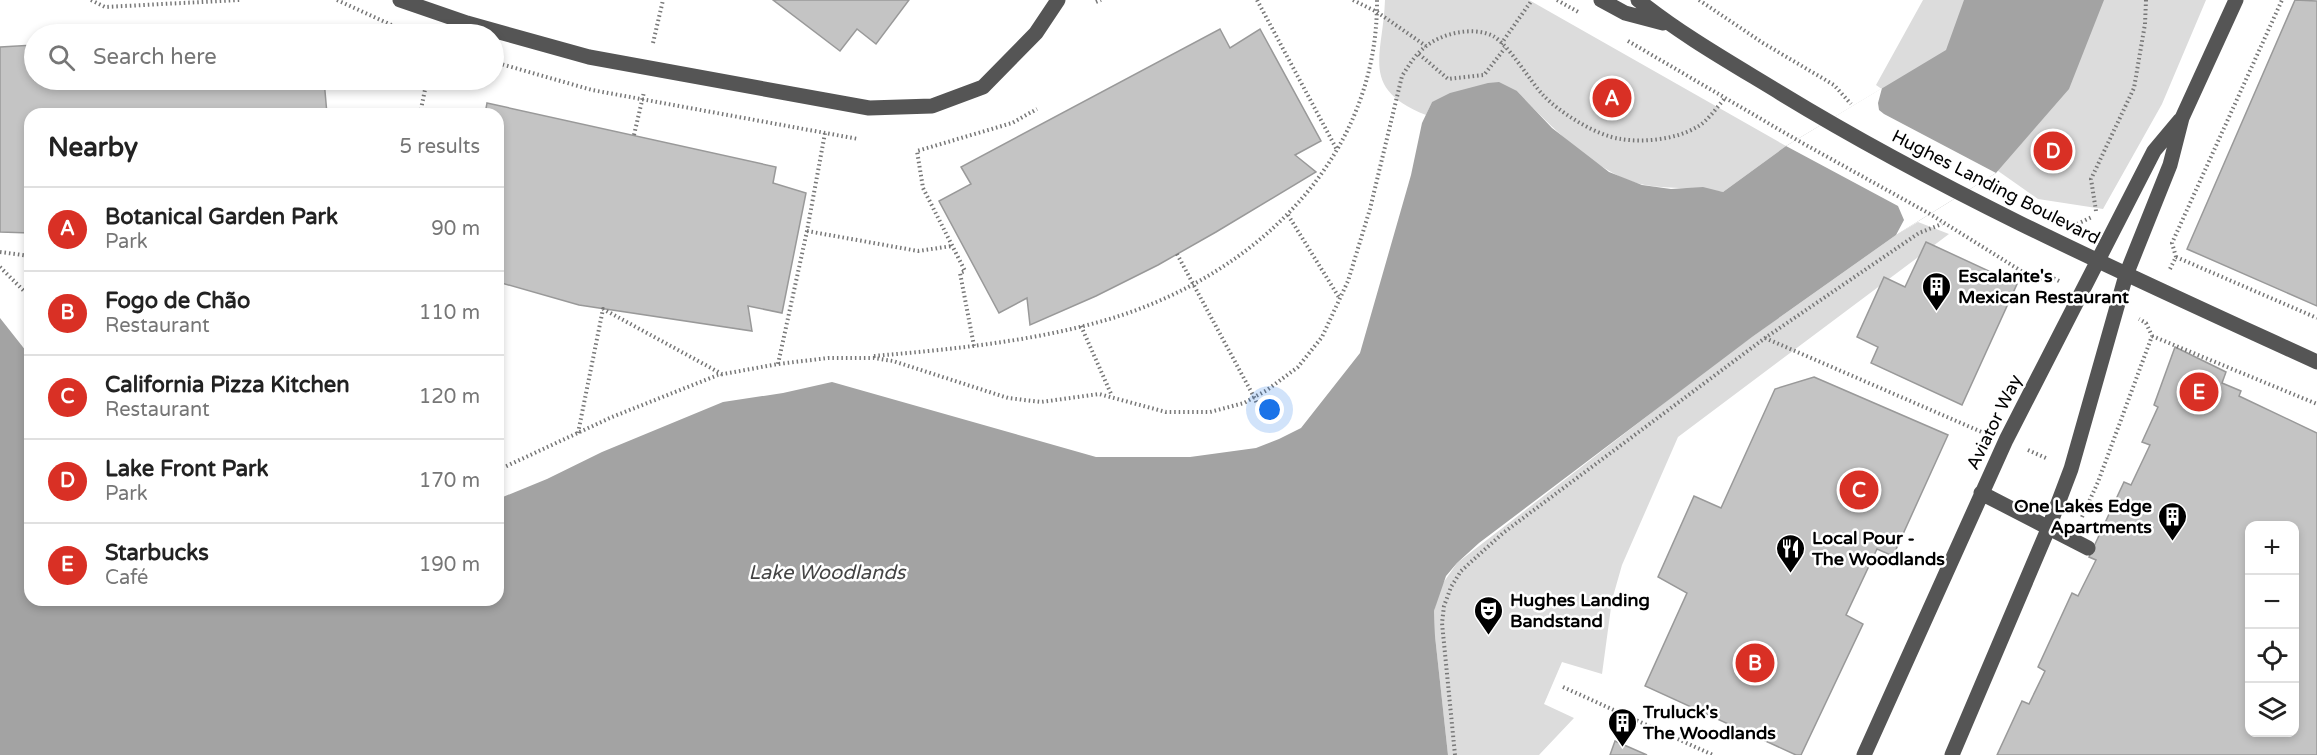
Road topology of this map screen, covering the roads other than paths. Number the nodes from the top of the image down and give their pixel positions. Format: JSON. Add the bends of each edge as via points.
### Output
{"nodes":[{"id":1,"x":400,"y":0,"type":"edge"},
{"id":2,"x":1058,"y":0,"type":"edge"},
{"id":3,"x":1601,"y":0,"type":"edge"},
{"id":4,"x":1636,"y":0,"type":"edge"},
{"id":5,"x":2236,"y":0,"type":"edge"},
{"id":6,"x":1625,"y":13,"type":"junction"},
{"id":7,"x":471,"y":24,"type":"edge"},
{"id":8,"x":1669,"y":25,"type":"junction"},
{"id":9,"x":504,"y":33,"type":"edge"},
{"id":10,"x":2182,"y":118,"type":"junction"},
{"id":11,"x":2098,"y":262,"type":"junction"},
{"id":12,"x":2126,"y":274,"type":"junction"},
{"id":13,"x":2317,"y":362,"type":"edge"},
{"id":14,"x":1981,"y":493,"type":"junction"},
{"id":15,"x":2049,"y":527,"type":"junction"},
{"id":16,"x":2088,"y":548,"type":"dead end"},
{"id":17,"x":1870,"y":753,"type":"edge"},
{"id":18,"x":1952,"y":755,"type":"edge"}],
"edges":[{"from":1,"to":7,"type":"street"},
{"from":2,"to":9,"type":"street","via":[[1036,33],[983,87],[932,106],[869,108],[589,57]]},
{"from":3,"to":6,"type":"street","name":"Hughes Landing Boulevard"},
{"from":4,"to":6,"type":"street"},
{"from":4,"to":8,"type":"street","name":"Hughes Landing Boulevard"},
{"from":5,"to":10,"type":"street","name":"Aviator Way"},
{"from":6,"to":8,"type":"street","name":"Hughes Landing Boulevard"},
{"from":8,"to":11,"type":"street","name":"Hughes Landing Boulevard","via":[[1827,121]]},
{"from":10,"to":11,"type":"street","name":"Aviator Way","via":[[2154,152]]},
{"from":10,"to":12,"type":"street","name":"Aviator Way","via":[[2170,165]]},
{"from":11,"to":12,"type":"street","name":"Hughes Landing Boulevard"},
{"from":11,"to":14,"type":"street","name":"Aviator Way"},
{"from":12,"to":13,"type":"street","name":"Hughes Landing Boulevard"},
{"from":12,"to":15,"type":"street","name":"Aviator Way","via":[[2071,469]]},
{"from":14,"to":15,"type":"street"},
{"from":14,"to":17,"type":"street","name":"Aviator Way"},
{"from":15,"to":16,"type":"street"},
{"from":15,"to":18,"type":"street","name":"Aviator Way"}]}
